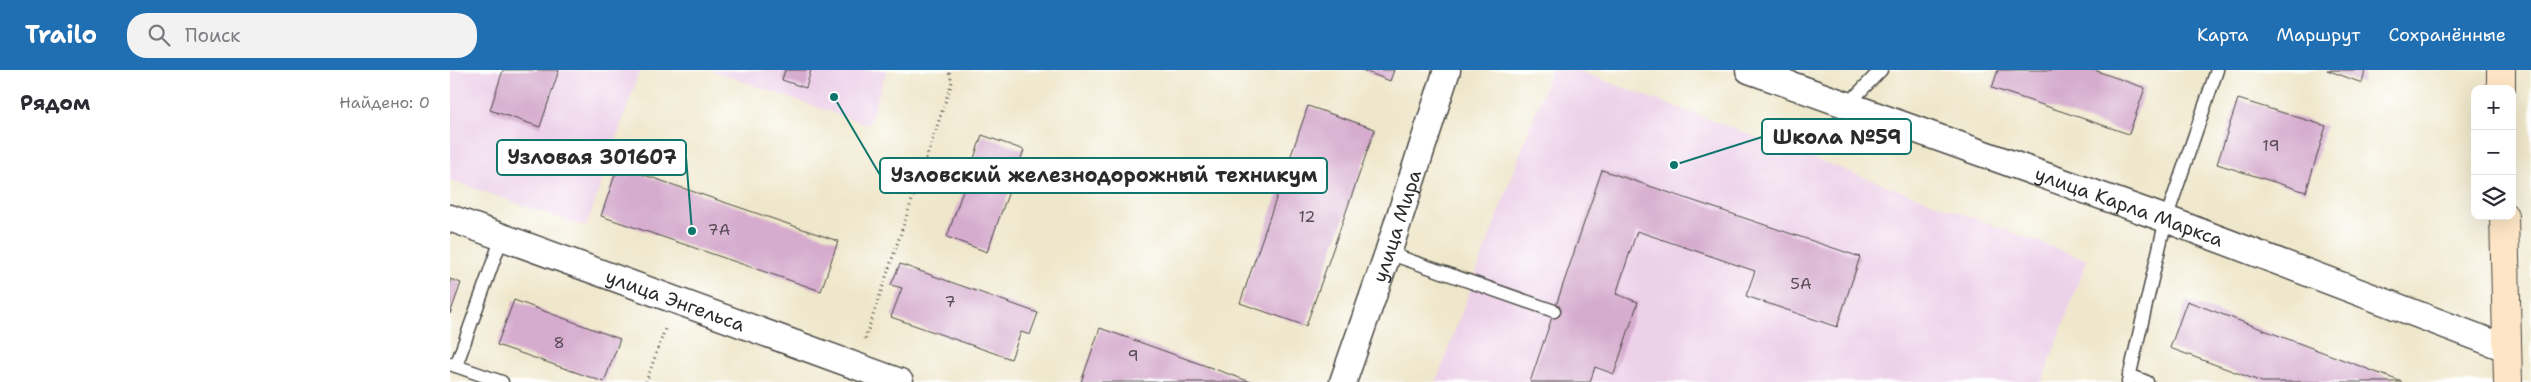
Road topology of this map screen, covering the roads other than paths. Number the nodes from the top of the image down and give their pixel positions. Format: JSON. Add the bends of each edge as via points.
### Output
{"nodes":[{"id":1,"x":1447,"y":70,"type":"edge"},
{"id":2,"x":1749,"y":70,"type":"edge"},
{"id":3,"x":1881,"y":70,"type":"edge"},
{"id":4,"x":2217,"y":70,"type":"edge"},
{"id":5,"x":2501,"y":70,"type":"edge"},
{"id":6,"x":2501,"y":85,"type":"edge"},
{"id":7,"x":1847,"y":105,"type":"junction"},
{"id":8,"x":450,"y":218,"type":"edge"},
{"id":9,"x":2166,"y":218,"type":"junction"},
{"id":10,"x":2504,"y":220,"type":"edge"},
{"id":11,"x":502,"y":237,"type":"junction"},
{"id":12,"x":1388,"y":253,"type":"junction"},
{"id":13,"x":1554,"y":311,"type":"dead end"},
{"id":14,"x":2506,"y":348,"type":"junction"},
{"id":15,"x":453,"y":365,"type":"edge"},
{"id":16,"x":2128,"y":379,"type":"edge"},
{"id":17,"x":502,"y":382,"type":"edge"},
{"id":18,"x":900,"y":382,"type":"edge"},
{"id":19,"x":1343,"y":382,"type":"edge"},
{"id":20,"x":2147,"y":382,"type":"edge"},
{"id":21,"x":2508,"y":382,"type":"edge"}],
"edges":[{"from":1,"to":12,"type":"street","name":"улица Мира"},
{"from":2,"to":7,"type":"street","name":"улица Карла Маркса"},
{"from":3,"to":7,"type":"lane"},
{"from":4,"to":9,"type":"lane"},
{"from":5,"to":6,"type":"main road"},
{"from":7,"to":9,"type":"street","name":"улица Карла Маркса"},
{"from":8,"to":11,"type":"street","name":"улица Энгельса"},
{"from":9,"to":14,"type":"street","name":"улица Карла Маркса"},
{"from":9,"to":16,"type":"lane"},
{"from":10,"to":14,"type":"main road"},
{"from":11,"to":15,"type":"lane"},
{"from":11,"to":18,"type":"street","name":"улица Энгельса"},
{"from":12,"to":13,"type":"lane"},
{"from":12,"to":19,"type":"street","name":"улица Мира"},
{"from":14,"to":21,"type":"main road"},
{"from":15,"to":17,"type":"lane"},
{"from":16,"to":20,"type":"lane"}]}
